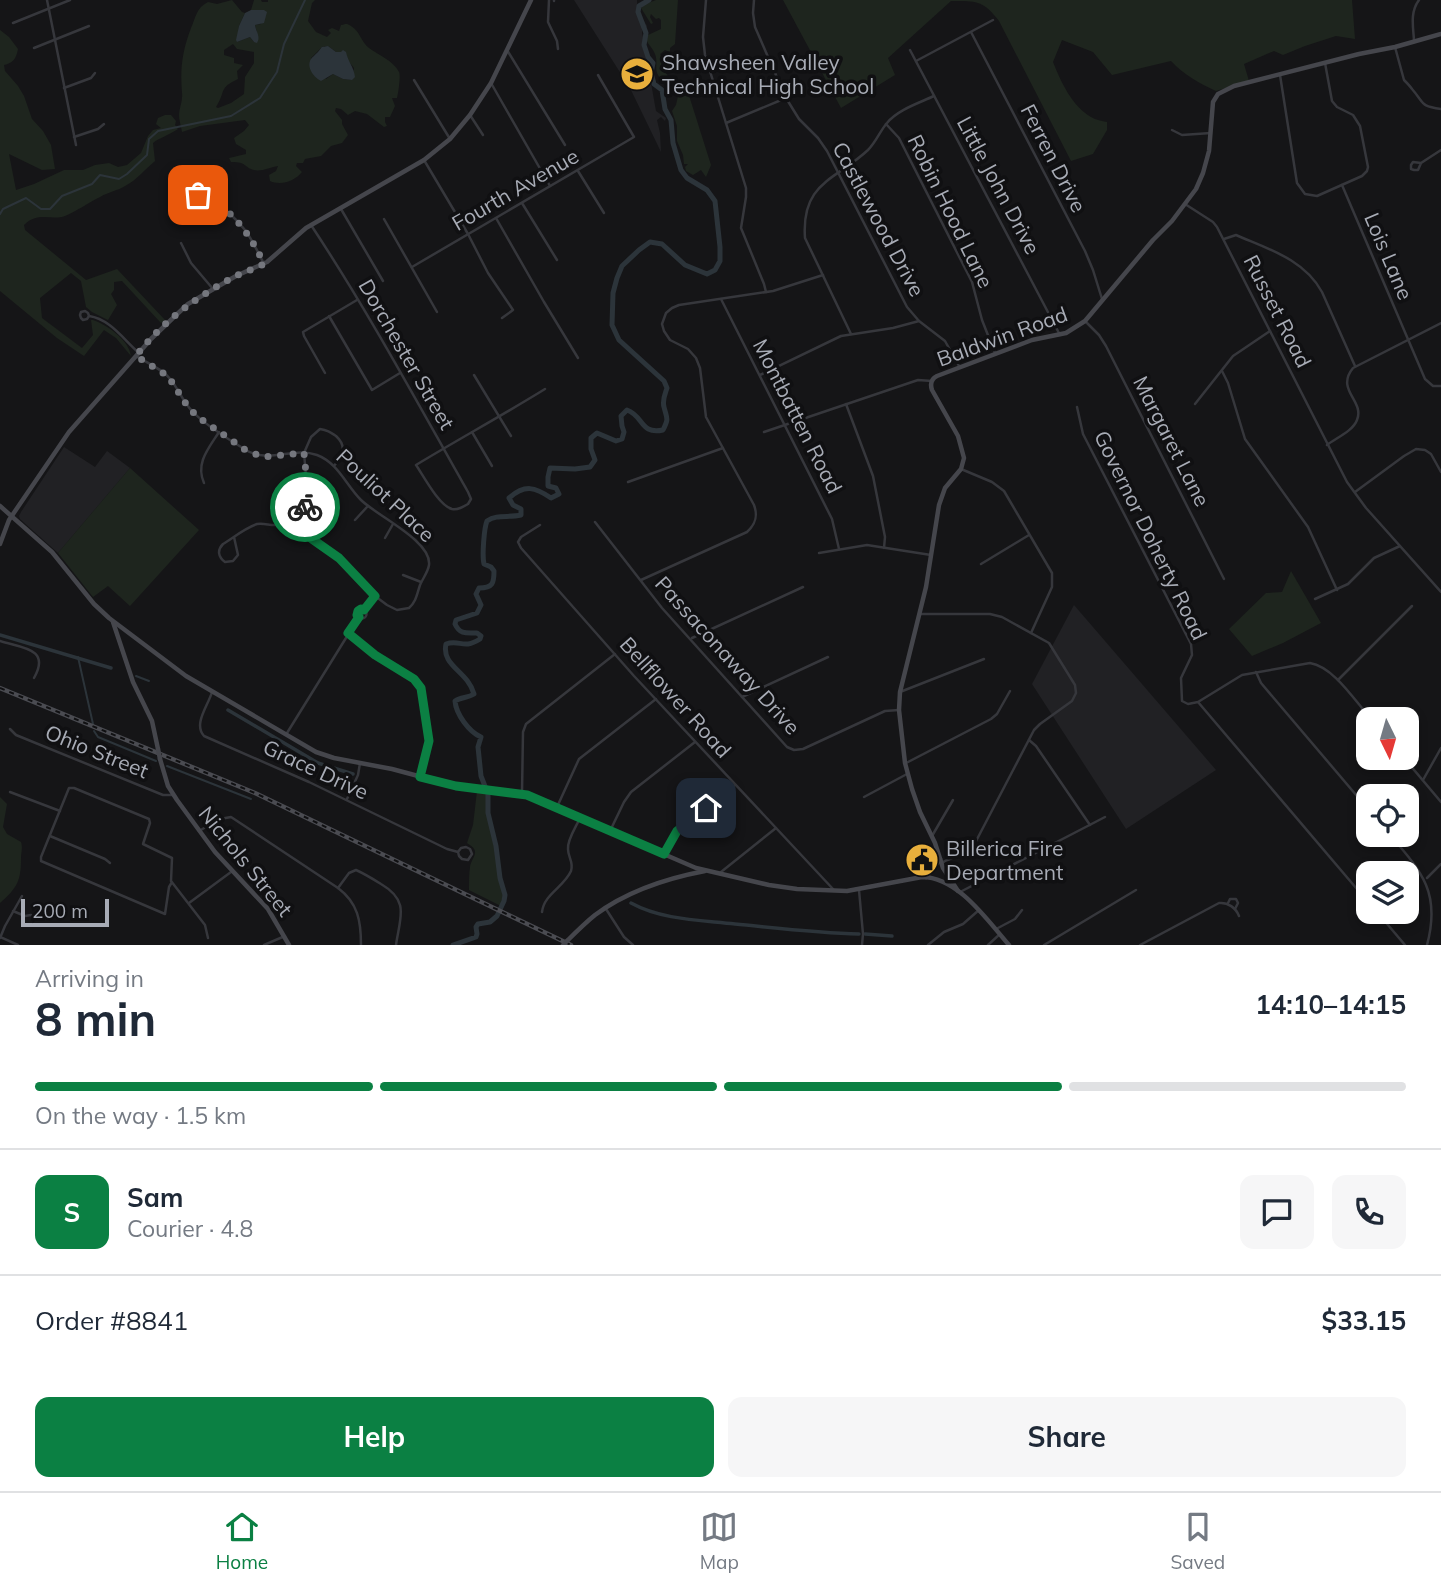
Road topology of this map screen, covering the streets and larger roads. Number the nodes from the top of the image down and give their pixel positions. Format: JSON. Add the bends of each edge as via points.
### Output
{"nodes":[{"id":1,"x":47,"y":0,"type":"edge"},
{"id":2,"x":71,"y":0,"type":"edge"},
{"id":3,"x":531,"y":0,"type":"edge"},
{"id":4,"x":552,"y":0,"type":"edge"},
{"id":5,"x":706,"y":0,"type":"edge"},
{"id":6,"x":754,"y":0,"type":"edge"},
{"id":7,"x":1419,"y":0,"type":"edge"},
{"id":8,"x":48,"y":9,"type":"junction"},
{"id":9,"x":993,"y":20,"type":"dead end"},
{"id":10,"x":13,"y":23,"type":"dead end"},
{"id":11,"x":89,"y":26,"type":"dead end"},
{"id":12,"x":971,"y":32,"type":"junction"},
{"id":13,"x":1441,"y":34,"type":"edge"},
{"id":14,"x":54,"y":39,"type":"junction"},
{"id":15,"x":1415,"y":42,"type":"junction"},
{"id":16,"x":1395,"y":47,"type":"junction"},
{"id":17,"x":34,"y":48,"type":"dead end"},
{"id":18,"x":558,"y":49,"type":"dead end"},
{"id":19,"x":507,"y":50,"type":"junction"},
{"id":20,"x":910,"y":50,"type":"dead end"},
{"id":21,"x":916,"y":61,"type":"junction"},
{"id":22,"x":1325,"y":63,"type":"junction"},
{"id":23,"x":95,"y":73,"type":"dead end"},
{"id":24,"x":598,"y":75,"type":"dead end"},
{"id":25,"x":1280,"y":75,"type":"junction"},
{"id":26,"x":414,"y":80,"type":"dead end"},
{"id":27,"x":491,"y":83,"type":"junction"},
{"id":28,"x":64,"y":88,"type":"junction"},
{"id":29,"x":934,"y":96,"type":"junction"},
{"id":30,"x":786,"y":97,"type":"junction"},
{"id":31,"x":1441,"y":109,"type":"edge"},
{"id":32,"x":470,"y":115,"type":"junction"},
{"id":33,"x":726,"y":122,"type":"junction"},
{"id":34,"x":104,"y":124,"type":"dead end"},
{"id":35,"x":886,"y":124,"type":"junction"},
{"id":36,"x":1172,"y":130,"type":"dead end"},
{"id":37,"x":1210,"y":133,"type":"junction"},
{"id":38,"x":484,"y":135,"type":"dead end"},
{"id":39,"x":74,"y":137,"type":"junction"},
{"id":40,"x":450,"y":139,"type":"junction"},
{"id":41,"x":76,"y":145,"type":"dead end"},
{"id":42,"x":565,"y":145,"type":"dead end"},
{"id":43,"x":1441,"y":150,"type":"edge"},
{"id":44,"x":424,"y":160,"type":"junction"},
{"id":45,"x":1421,"y":163,"type":"dead end"},
{"id":46,"x":578,"y":170,"type":"junction"},
{"id":47,"x":838,"y":172,"type":"junction"},
{"id":48,"x":1342,"y":185,"type":"junction"},
{"id":49,"x":551,"y":186,"type":"junction"},
{"id":50,"x":522,"y":203,"type":"junction"},
{"id":51,"x":174,"y":204,"type":"dead end"},
{"id":52,"x":1185,"y":204,"type":"junction"},
{"id":53,"x":341,"y":208,"type":"junction"},
{"id":54,"x":604,"y":213,"type":"dead end"},
{"id":55,"x":496,"y":218,"type":"junction"},
{"id":56,"x":384,"y":219,"type":"dead end"},
{"id":57,"x":311,"y":225,"type":"junction"},
{"id":58,"x":468,"y":234,"type":"junction"},
{"id":59,"x":1224,"y":239,"type":"junction"},
{"id":60,"x":181,"y":243,"type":"dead end"},
{"id":61,"x":557,"y":260,"type":"dead end"},
{"id":62,"x":264,"y":264,"type":"junction"},
{"id":63,"x":412,"y":267,"type":"junction"},
{"id":64,"x":823,"y":275,"type":"junction"},
{"id":65,"x":383,"y":281,"type":"dead end"},
{"id":66,"x":213,"y":289,"type":"junction"},
{"id":67,"x":766,"y":292,"type":"junction"},
{"id":68,"x":358,"y":299,"type":"junction"},
{"id":69,"x":721,"y":299,"type":"junction"},
{"id":70,"x":1103,"y":302,"type":"junction"},
{"id":71,"x":437,"y":312,"type":"dead end"},
{"id":72,"x":89,"y":316,"type":"dead end"},
{"id":73,"x":329,"y":316,"type":"junction"},
{"id":74,"x":502,"y":318,"type":"dead end"},
{"id":75,"x":919,"y":321,"type":"junction"},
{"id":76,"x":1085,"y":321,"type":"junction"},
{"id":77,"x":1441,"y":323,"type":"edge"},
{"id":78,"x":1270,"y":331,"type":"junction"},
{"id":79,"x":851,"y":334,"type":"junction"},
{"id":80,"x":1060,"y":335,"type":"junction"},
{"id":81,"x":1408,"y":340,"type":"junction"},
{"id":82,"x":137,"y":354,"type":"junction"},
{"id":83,"x":996,"y":355,"type":"junction"},
{"id":84,"x":578,"y":358,"type":"dead end"},
{"id":85,"x":1355,"y":366,"type":"junction"},
{"id":86,"x":960,"y":368,"type":"junction"},
{"id":87,"x":1222,"y":371,"type":"junction"},
{"id":88,"x":325,"y":373,"type":"dead end"},
{"id":89,"x":400,"y":373,"type":"junction"},
{"id":90,"x":474,"y":375,"type":"dead end"},
{"id":91,"x":760,"y":375,"type":"junction"},
{"id":92,"x":932,"y":381,"type":"junction"},
{"id":93,"x":1441,"y":386,"type":"edge"},
{"id":94,"x":545,"y":389,"type":"dead end"},
{"id":95,"x":846,"y":404,"type":"junction"},
{"id":96,"x":1195,"y":404,"type":"dead end"},
{"id":97,"x":1077,"y":407,"type":"dead end"},
{"id":98,"x":498,"y":415,"type":"junction"},
{"id":99,"x":785,"y":425,"type":"junction"},
{"id":100,"x":219,"y":432,"type":"junction"},
{"id":101,"x":472,"y":432,"type":"junction"},
{"id":102,"x":764,"y":432,"type":"dead end"},
{"id":103,"x":511,"y":436,"type":"dead end"},
{"id":104,"x":1327,"y":444,"type":"junction"},
{"id":105,"x":443,"y":448,"type":"junction"},
{"id":106,"x":723,"y":448,"type":"junction"},
{"id":107,"x":304,"y":453,"type":"junction"},
{"id":108,"x":334,"y":466,"type":"junction"},
{"id":109,"x":492,"y":466,"type":"dead end"},
{"id":110,"x":961,"y":469,"type":"junction"},
{"id":111,"x":1441,"y":472,"type":"edge"},
{"id":112,"x":628,"y":482,"type":"dead end"},
{"id":113,"x":204,"y":483,"type":"dead end"},
{"id":114,"x":1354,"y":492,"type":"junction"},
{"id":115,"x":0,"y":506,"type":"edge"},
{"id":116,"x":368,"y":506,"type":"junction"},
{"id":117,"x":12,"y":516,"type":"junction"},
{"id":118,"x":355,"y":520,"type":"dead end"},
{"id":119,"x":303,"y":521,"type":"junction"},
{"id":120,"x":595,"y":522,"type":"dead end"},
{"id":121,"x":393,"y":524,"type":"junction"},
{"id":122,"x":540,"y":525,"type":"dead end"},
{"id":123,"x":1029,"y":535,"type":"junction"},
{"id":124,"x":234,"y":537,"type":"junction"},
{"id":125,"x":384,"y":538,"type":"dead end"},
{"id":126,"x":0,"y":544,"type":"edge"},
{"id":127,"x":1400,"y":546,"type":"junction"},
{"id":128,"x":884,"y":548,"type":"junction"},
{"id":129,"x":839,"y":549,"type":"junction"},
{"id":130,"x":819,"y":553,"type":"dead end"},
{"id":131,"x":931,"y":555,"type":"junction"},
{"id":132,"x":982,"y":564,"type":"dead end"},
{"id":133,"x":403,"y":575,"type":"dead end"},
{"id":134,"x":1224,"y":579,"type":"dead end"},
{"id":135,"x":640,"y":580,"type":"junction"},
{"id":136,"x":421,"y":582,"type":"junction"},
{"id":137,"x":803,"y":587,"type":"dead end"},
{"id":138,"x":1337,"y":590,"type":"junction"},
{"id":139,"x":1441,"y":592,"type":"edge"},
{"id":140,"x":375,"y":596,"type":"junction"},
{"id":141,"x":1315,"y":599,"type":"dead end"},
{"id":142,"x":1412,"y":606,"type":"dead end"},
{"id":143,"x":919,"y":614,"type":"junction"},
{"id":144,"x":112,"y":620,"type":"junction"},
{"id":145,"x":125,"y":630,"type":"junction"},
{"id":146,"x":348,"y":633,"type":"junction"},
{"id":147,"x":1031,"y":633,"type":"junction"},
{"id":148,"x":690,"y":639,"type":"junction"},
{"id":149,"x":0,"y":641,"type":"edge"},
{"id":150,"x":119,"y":641,"type":"junction"},
{"id":151,"x":615,"y":654,"type":"junction"},
{"id":152,"x":828,"y":657,"type":"dead end"},
{"id":153,"x":984,"y":659,"type":"dead end"},
{"id":154,"x":1256,"y":672,"type":"junction"},
{"id":155,"x":34,"y":678,"type":"dead end"},
{"id":156,"x":1338,"y":680,"type":"junction"},
{"id":157,"x":1010,"y":691,"type":"dead end"},
{"id":158,"x":212,"y":692,"type":"junction"},
{"id":159,"x":900,"y":692,"type":"junction"},
{"id":160,"x":742,"y":696,"type":"junction"},
{"id":161,"x":656,"y":699,"type":"junction"},
{"id":162,"x":1198,"y":702,"type":"junction"},
{"id":163,"x":1361,"y":707,"type":"edge"},
{"id":164,"x":900,"y":710,"type":"junction"},
{"id":165,"x":9,"y":729,"type":"dead end"},
{"id":166,"x":285,"y":735,"type":"junction"},
{"id":167,"x":1029,"y":740,"type":"junction"},
{"id":168,"x":695,"y":742,"type":"junction"},
{"id":169,"x":1441,"y":748,"type":"edge"},
{"id":170,"x":360,"y":763,"type":"junction"},
{"id":171,"x":905,"y":763,"type":"junction"},
{"id":172,"x":1414,"y":770,"type":"edge"},
{"id":173,"x":908,"y":774,"type":"junction"},
{"id":174,"x":420,"y":777,"type":"junction"},
{"id":175,"x":1423,"y":780,"type":"junction"},
{"id":176,"x":735,"y":785,"type":"junction"},
{"id":177,"x":10,"y":792,"type":"dead end"},
{"id":178,"x":522,"y":794,"type":"junction"},
{"id":179,"x":1356,"y":795,"type":"edge"},
{"id":180,"x":174,"y":796,"type":"junction"},
{"id":181,"x":864,"y":797,"type":"dead end"},
{"id":182,"x":347,"y":800,"type":"junction"},
{"id":183,"x":953,"y":800,"type":"dead end"},
{"id":184,"x":1441,"y":802,"type":"edge"},
{"id":185,"x":557,"y":808,"type":"junction"},
{"id":186,"x":60,"y":811,"type":"junction"},
{"id":187,"x":1105,"y":817,"type":"dead end"},
{"id":188,"x":580,"y":818,"type":"junction"},
{"id":189,"x":1090,"y":825,"type":"junction"},
{"id":190,"x":776,"y":828,"type":"junction"},
{"id":191,"x":200,"y":831,"type":"junction"},
{"id":192,"x":610,"y":831,"type":"junction"},
{"id":193,"x":50,"y":836,"type":"junction"},
{"id":194,"x":932,"y":836,"type":"junction"},
{"id":195,"x":1400,"y":847,"type":"edge"},
{"id":196,"x":458,"y":852,"type":"dead end"},
{"id":197,"x":664,"y":854,"type":"junction"},
{"id":198,"x":940,"y":861,"type":"junction"},
{"id":199,"x":110,"y":863,"type":"dead end"},
{"id":200,"x":1441,"y":864,"type":"edge"},
{"id":201,"x":232,"y":870,"type":"junction"},
{"id":202,"x":706,"y":871,"type":"junction"},
{"id":203,"x":718,"y":874,"type":"junction"},
{"id":204,"x":926,"y":877,"type":"junction"},
{"id":205,"x":1427,"y":878,"type":"junction"},
{"id":206,"x":172,"y":882,"type":"junction"},
{"id":207,"x":338,"y":888,"type":"junction"},
{"id":208,"x":1356,"y":888,"type":"edge"},
{"id":209,"x":1432,"y":888,"type":"dead end"},
{"id":210,"x":859,"y":890,"type":"junction"},
{"id":211,"x":1136,"y":890,"type":"dead end"},
{"id":212,"x":835,"y":891,"type":"junction"},
{"id":213,"x":959,"y":892,"type":"junction"},
{"id":214,"x":22,"y":895,"type":"dead end"},
{"id":215,"x":188,"y":903,"type":"junction"},
{"id":216,"x":1228,"y":904,"type":"junction"},
{"id":217,"x":605,"y":908,"type":"junction"},
{"id":218,"x":1235,"y":909,"type":"junction"},
{"id":219,"x":1437,"y":909,"type":"dead end"},
{"id":220,"x":979,"y":910,"type":"junction"},
{"id":221,"x":1022,"y":910,"type":"dead end"},
{"id":222,"x":13,"y":911,"type":"junction"},
{"id":223,"x":542,"y":912,"type":"dead end"},
{"id":224,"x":31,"y":915,"type":"dead end"},
{"id":225,"x":1239,"y":916,"type":"dead end"},
{"id":226,"x":1387,"y":924,"type":"edge"},
{"id":227,"x":996,"y":929,"type":"junction"},
{"id":228,"x":1000,"y":934,"type":"junction"},
{"id":229,"x":285,"y":936,"type":"junction"},
{"id":230,"x":0,"y":938,"type":"edge"},
{"id":231,"x":208,"y":938,"type":"dead end"},
{"id":232,"x":565,"y":943,"type":"edge"},
{"id":233,"x":18,"y":945,"type":"edge"},
{"id":234,"x":264,"y":945,"type":"edge"},
{"id":235,"x":289,"y":945,"type":"edge"},
{"id":236,"x":360,"y":945,"type":"edge"},
{"id":237,"x":396,"y":945,"type":"edge"},
{"id":238,"x":633,"y":945,"type":"edge"},
{"id":239,"x":862,"y":945,"type":"edge"},
{"id":240,"x":928,"y":945,"type":"edge"},
{"id":241,"x":988,"y":945,"type":"edge"},
{"id":242,"x":1009,"y":945,"type":"edge"},
{"id":243,"x":1044,"y":945,"type":"edge"},
{"id":244,"x":1140,"y":945,"type":"edge"},
{"id":245,"x":1405,"y":945,"type":"edge"},
{"id":246,"x":1427,"y":945,"type":"edge"}],
"edges":[{"from":1,"to":8,"type":"street"},
{"from":2,"to":8,"type":"street"},
{"from":3,"to":19,"type":"street"},
{"from":4,"to":18,"type":"street","via":[[548,22]]},
{"from":5,"to":33,"type":"street","via":[[705,55]]},
{"from":6,"to":30,"type":"street","name":"Castlewood Drive","via":[[755,27]]},
{"from":7,"to":15,"type":"street","via":[[1412,17]]},
{"from":8,"to":10,"type":"street"},
{"from":8,"to":14,"type":"street"},
{"from":9,"to":12,"type":"street"},
{"from":11,"to":14,"type":"street"},
{"from":12,"to":21,"type":"street"},
{"from":12,"to":70,"type":"street","name":"Ferren Drive","via":[[1085,251]]},
{"from":13,"to":15,"type":"street","name":"Baldwin Road"},
{"from":14,"to":17,"type":"street"},
{"from":14,"to":28,"type":"street"},
{"from":15,"to":16,"type":"street","name":"Baldwin Road"},
{"from":16,"to":22,"type":"street","name":"Baldwin Road"},
{"from":16,"to":31,"type":"street","via":[[1404,80],[1423,104]]},
{"from":19,"to":27,"type":"street"},
{"from":19,"to":42,"type":"street"},
{"from":20,"to":21,"type":"street","name":"Little John Drive"},
{"from":21,"to":29,"type":"street","name":"Little John Drive"},
{"from":22,"to":25,"type":"street","name":"Baldwin Road"},
{"from":22,"to":48,"type":"street","via":[[1332,101],[1358,121],[1367,163],[1362,176]]},
{"from":23,"to":28,"type":"street"},
{"from":24,"to":46,"type":"street","name":"Fourth Avenue","via":[[634,137]]},
{"from":25,"to":37,"type":"street","name":"Baldwin Road","via":[[1218,94],[1211,107]]},
{"from":25,"to":48,"type":"street","via":[[1298,186],[1314,196]]},
{"from":26,"to":40,"type":"street"},
{"from":27,"to":32,"type":"street"},
{"from":27,"to":49,"type":"street"},
{"from":28,"to":39,"type":"street"},
{"from":29,"to":35,"type":"street"},
{"from":29,"to":80,"type":"street","name":"Little John Drive"},
{"from":30,"to":33,"type":"street"},
{"from":30,"to":47,"type":"street","name":"Castlewood Drive"},
{"from":32,"to":38,"type":"street"},
{"from":32,"to":40,"type":"street"},
{"from":33,"to":67,"type":"street","via":[[746,188],[742,232]]},
{"from":34,"to":39,"type":"street"},
{"from":35,"to":47,"type":"street","via":[[869,149]]},
{"from":35,"to":83,"type":"street","name":"Robin Hood Lane","via":[[899,138],[972,282]]},
{"from":36,"to":37,"type":"street","via":[[1182,135]]},
{"from":37,"to":52,"type":"street","name":"Baldwin Road","via":[[1203,173]]},
{"from":39,"to":41,"type":"street"},
{"from":40,"to":44,"type":"street"},
{"from":43,"to":45,"type":"street"},
{"from":44,"to":53,"type":"street"},
{"from":44,"to":58,"type":"street"},
{"from":46,"to":49,"type":"street","name":"Fourth Avenue"},
{"from":46,"to":54,"type":"street"},
{"from":47,"to":64,"type":"street","via":[[815,191],[805,222],[805,238]]},
{"from":47,"to":75,"type":"street","name":"Castlewood Drive","via":[[907,307]]},
{"from":48,"to":81,"type":"street","name":"Lois Lane"},
{"from":49,"to":50,"type":"street","name":"Fourth Avenue"},
{"from":50,"to":55,"type":"street","name":"Fourth Avenue"},
{"from":50,"to":61,"type":"street"},
{"from":51,"to":62,"type":"street","via":[[192,194],[213,201],[245,230]]},
{"from":52,"to":59,"type":"street","name":"Russet Road","via":[[1213,222]]},
{"from":52,"to":70,"type":"street","name":"Baldwin Road"},
{"from":53,"to":57,"type":"street"},
{"from":53,"to":65,"type":"street"},
{"from":55,"to":58,"type":"street","name":"Fourth Avenue"},
{"from":55,"to":84,"type":"street"},
{"from":56,"to":63,"type":"street"},
{"from":57,"to":62,"type":"street"},
{"from":57,"to":68,"type":"street","name":"Dorchester Street"},
{"from":58,"to":63,"type":"street","name":"Fourth Avenue"},
{"from":58,"to":74,"type":"street","via":[[513,310]]},
{"from":59,"to":78,"type":"street","name":"Russet Road"},
{"from":59,"to":85,"type":"street","via":[[1236,235],[1305,269],[1322,292]]},
{"from":60,"to":66,"type":"street"},
{"from":62,"to":66,"type":"street"},
{"from":63,"to":71,"type":"street"},
{"from":64,"to":67,"type":"street"},
{"from":64,"to":79,"type":"street"},
{"from":66,"to":82,"type":"street","via":[[182,309]]},
{"from":67,"to":69,"type":"street"},
{"from":68,"to":73,"type":"street"},
{"from":68,"to":89,"type":"street","name":"Dorchester Street"},
{"from":69,"to":91,"type":"street","name":"Montbatten Road"},
{"from":69,"to":106,"type":"street","via":[[675,306],[662,324],[667,338],[696,358],[705,412]]},
{"from":70,"to":76,"type":"street","name":"Baldwin Road"},
{"from":72,"to":82,"type":"street","via":[[105,322]]},
{"from":73,"to":88,"type":"street","via":[[303,333]]},
{"from":73,"to":89,"type":"street","via":[[372,390]]},
{"from":75,"to":79,"type":"street"},
{"from":75,"to":86,"type":"street","name":"Castlewood Drive","via":[[945,341]]},
{"from":76,"to":80,"type":"street","name":"Baldwin Road"},
{"from":76,"to":134,"type":"street","name":"Margaret Lane","via":[[1106,346]]},
{"from":77,"to":81,"type":"street"},
{"from":78,"to":87,"type":"street","via":[[1233,356]]},
{"from":78,"to":104,"type":"street","name":"Russet Road"},
{"from":79,"to":91,"type":"street","via":[[831,339]]},
{"from":80,"to":83,"type":"street","name":"Baldwin Road"},
{"from":81,"to":85,"type":"street"},
{"from":81,"to":93,"type":"street","name":"Lois Lane","via":[[1424,379]]},
{"from":82,"to":100,"type":"street","via":[[166,374],[191,410]]},
{"from":82,"to":117,"type":"street","via":[[69,432]]},
{"from":83,"to":86,"type":"street","name":"Baldwin Road"},
{"from":85,"to":104,"type":"street","via":[[1346,383],[1357,420]]},
{"from":86,"to":92,"type":"street","name":"Baldwin Road"},
{"from":87,"to":96,"type":"street"},
{"from":87,"to":138,"type":"street","via":[[1245,439],[1311,532]]},
{"from":89,"to":105,"type":"street","name":"Dorchester Street"},
{"from":90,"to":98,"type":"street"},
{"from":91,"to":99,"type":"street","name":"Montbatten Road"},
{"from":92,"to":95,"type":"street","via":[[918,380]]},
{"from":92,"to":110,"type":"street","name":"Baldwin Road","via":[[963,451]]},
{"from":94,"to":98,"type":"street"},
{"from":95,"to":99,"type":"street"},
{"from":95,"to":128,"type":"street","via":[[873,476]]},
{"from":97,"to":162,"type":"street","name":"Governor Doherty Road","via":[[1083,434],[1191,644],[1192,655],[1181,678],[1181,698],[1188,704]]},
{"from":98,"to":101,"type":"street"},
{"from":98,"to":103,"type":"street"},
{"from":99,"to":102,"type":"street"},
{"from":99,"to":129,"type":"street","name":"Montbatten Road","via":[[832,519]]},
{"from":100,"to":107,"type":"street","via":[[257,456]]},
{"from":100,"to":113,"type":"street","via":[[201,461]]},
{"from":101,"to":105,"type":"street"},
{"from":101,"to":109,"type":"street"},
{"from":104,"to":114,"type":"street","name":"Russet Road"},
{"from":105,"to":105,"type":"street","name":"Dorchester Street","via":[[416,465],[447,506],[462,507],[470,501],[468,492]]},
{"from":106,"to":112,"type":"street"},
{"from":106,"to":135,"type":"street","via":[[755,508],[754,524],[747,532]]},
{"from":107,"to":108,"type":"street","name":"Pouliot Place"},
{"from":107,"to":108,"type":"street","via":[[315,433],[327,430],[344,446]]},
{"from":107,"to":119,"type":"street","name":"Pouliot Place"},
{"from":108,"to":116,"type":"street","name":"Pouliot Place"},
{"from":110,"to":123,"type":"street","via":[[1000,487]]},
{"from":110,"to":131,"type":"street","via":[[942,495]]},
{"from":111,"to":114,"type":"street","via":[[1432,454],[1416,449]]},
{"from":114,"to":127,"type":"street","name":"Russet Road"},
{"from":115,"to":117,"type":"street"},
{"from":116,"to":118,"type":"street"},
{"from":116,"to":121,"type":"street","name":"Pouliot Place"},
{"from":117,"to":126,"type":"street"},
{"from":117,"to":144,"type":"street","via":[[52,552]]},
{"from":119,"to":124,"type":"street","via":[[256,525]]},
{"from":119,"to":140,"type":"street","name":"Pouliot Place","via":[[310,537],[339,558]]},
{"from":120,"to":135,"type":"street","name":"Passaconaway Drive"},
{"from":121,"to":125,"type":"street"},
{"from":121,"to":136,"type":"street","name":"Pouliot Place","via":[[426,552],[429,565]]},
{"from":122,"to":151,"type":"street","name":"Bellflower Road","via":[[517,542]]},
{"from":123,"to":132,"type":"street"},
{"from":123,"to":147,"type":"street","via":[[1053,578]]},
{"from":124,"to":124,"type":"street","via":[[219,549],[225,562],[237,557]]},
{"from":127,"to":138,"type":"street","via":[[1374,558]]},
{"from":127,"to":139,"type":"street","name":"Russet Road"},
{"from":128,"to":129,"type":"street"},
{"from":128,"to":131,"type":"street"},
{"from":129,"to":130,"type":"street"},
{"from":131,"to":143,"type":"street"},
{"from":133,"to":136,"type":"street"},
{"from":135,"to":148,"type":"street","name":"Passaconaway Drive"},
{"from":136,"to":140,"type":"street","name":"Pouliot Place","via":[[414,603],[405,610],[392,609]]},
{"from":137,"to":148,"type":"street"},
{"from":138,"to":141,"type":"street"},
{"from":140,"to":146,"type":"street","via":[[364,610],[365,617],[359,617]]},
{"from":142,"to":156,"type":"street"},
{"from":143,"to":147,"type":"street","via":[[993,614]]},
{"from":143,"to":159,"type":"street"},
{"from":144,"to":145,"type":"street"},
{"from":144,"to":150,"type":"street","name":"Nichols Street"},
{"from":145,"to":150,"type":"street"},
{"from":145,"to":158,"type":"street"},
{"from":146,"to":166,"type":"street"},
{"from":146,"to":174,"type":"street","via":[[421,688],[429,741]]},
{"from":147,"to":167,"type":"street","via":[[1050,644],[1076,693],[1038,725]]},
{"from":148,"to":160,"type":"street","name":"Passaconaway Drive"},
{"from":149,"to":155,"type":"street","via":[[36,653],[41,664]]},
{"from":150,"to":180,"type":"street","name":"Nichols Street","bridge":true,"via":[[152,721],[166,782]]},
{"from":151,"to":161,"type":"street","name":"Bellflower Road"},
{"from":151,"to":178,"type":"street","via":[[526,724]]},
{"from":152,"to":160,"type":"street"},
{"from":153,"to":159,"type":"street"},
{"from":154,"to":156,"type":"street","via":[[1310,663],[1325,667]]},
{"from":154,"to":162,"type":"street","via":[[1238,677]]},
{"from":154,"to":179,"type":"street"},
{"from":156,"to":163,"type":"street"},
{"from":157,"to":171,"type":"street","via":[[991,719]]},
{"from":158,"to":166,"type":"street"},
{"from":158,"to":182,"type":"street","name":"Grace Drive","via":[[199,724],[203,735]]},
{"from":159,"to":164,"type":"street"},
{"from":160,"to":164,"type":"street","name":"Passaconaway Drive","via":[[794,750],[885,711]]},
{"from":161,"to":168,"type":"street","name":"Bellflower Road"},
{"from":161,"to":185,"type":"street","via":[[579,759]]},
{"from":162,"to":208,"type":"street"},
{"from":164,"to":171,"type":"street"},
{"from":165,"to":180,"type":"street","name":"Ohio Street"},
{"from":166,"to":170,"type":"street","via":[[322,754]]},
{"from":167,"to":189,"type":"street"},
{"from":167,"to":198,"type":"street","via":[[975,844]]},
{"from":168,"to":176,"type":"street","name":"Bellflower Road"},
{"from":168,"to":192,"type":"street","via":[[631,792]]},
{"from":169,"to":175,"type":"street"},
{"from":170,"to":174,"type":"street"},
{"from":170,"to":182,"type":"street"},
{"from":171,"to":173,"type":"street"},
{"from":172,"to":175,"type":"street"},
{"from":173,"to":181,"type":"street"},
{"from":173,"to":194,"type":"street"},
{"from":174,"to":178,"type":"street"},
{"from":175,"to":184,"type":"street"},
{"from":176,"to":190,"type":"street","name":"Bellflower Road"},
{"from":176,"to":197,"type":"street","via":[[677,831]]},
{"from":177,"to":186,"type":"street"},
{"from":178,"to":185,"type":"street"},
{"from":180,"to":191,"type":"street","name":"Nichols Street"},
{"from":182,"to":196,"type":"street","name":"Grace Drive"},
{"from":183,"to":194,"type":"street"},
{"from":185,"to":188,"type":"street"},
{"from":186,"to":193,"type":"street"},
{"from":186,"to":206,"type":"street","via":[[72,787],[148,818],[143,844],[172,858]]},
{"from":187,"to":189,"type":"street"},
{"from":188,"to":192,"type":"street"},
{"from":188,"to":223,"type":"street","via":[[568,849],[572,869],[544,903]]},
{"from":189,"to":213,"type":"street"},
{"from":190,"to":203,"type":"street"},
{"from":190,"to":212,"type":"street","name":"Bellflower Road"},
{"from":191,"to":201,"type":"street","name":"Nichols Street"},
{"from":191,"to":207,"type":"street","via":[[231,817]]},
{"from":192,"to":197,"type":"street"},
{"from":193,"to":199,"type":"street"},
{"from":193,"to":206,"type":"street","via":[[41,860],[165,914]]},
{"from":194,"to":198,"type":"street"},
{"from":195,"to":205,"type":"street"},
{"from":197,"to":202,"type":"street"},
{"from":198,"to":204,"type":"street"},
{"from":198,"to":213,"type":"street"},
{"from":200,"to":205,"type":"street"},
{"from":201,"to":215,"type":"street"},
{"from":201,"to":229,"type":"street","name":"Nichols Street","via":[[264,904]]},
{"from":202,"to":203,"type":"street"},
{"from":202,"to":217,"type":"street","via":[[657,884]]},
{"from":203,"to":212,"type":"street","via":[[782,888]]},
{"from":204,"to":210,"type":"street"},
{"from":204,"to":213,"type":"street","via":[[944,881]]},
{"from":205,"to":209,"type":"street"},
{"from":206,"to":215,"type":"street"},
{"from":207,"to":236,"type":"street","via":[[357,911]]},
{"from":207,"to":237,"type":"street","via":[[356,870],[395,893],[401,909]]},
{"from":210,"to":212,"type":"street"},
{"from":210,"to":239,"type":"street"},
{"from":211,"to":243,"type":"street"},
{"from":213,"to":220,"type":"street"},
{"from":214,"to":222,"type":"street"},
{"from":215,"to":231,"type":"street","via":[[205,925]]},
{"from":216,"to":218,"type":"street"},
{"from":216,"to":218,"type":"street","via":[[1236,899]]},
{"from":216,"to":244,"type":"street","via":[[1219,903]]},
{"from":217,"to":232,"type":"street"},
{"from":217,"to":238,"type":"street"},
{"from":218,"to":225,"type":"street"},
{"from":219,"to":246,"type":"street"},
{"from":220,"to":227,"type":"street"},
{"from":220,"to":240,"type":"street"},
{"from":221,"to":227,"type":"street"},
{"from":222,"to":224,"type":"street"},
{"from":222,"to":230,"type":"street"},
{"from":226,"to":245,"type":"street"},
{"from":227,"to":228,"type":"street"},
{"from":228,"to":241,"type":"street"},
{"from":228,"to":242,"type":"street"},
{"from":229,"to":234,"type":"street"},
{"from":229,"to":235,"type":"street","name":"Nichols Street"},
{"from":230,"to":233,"type":"street"}]}
